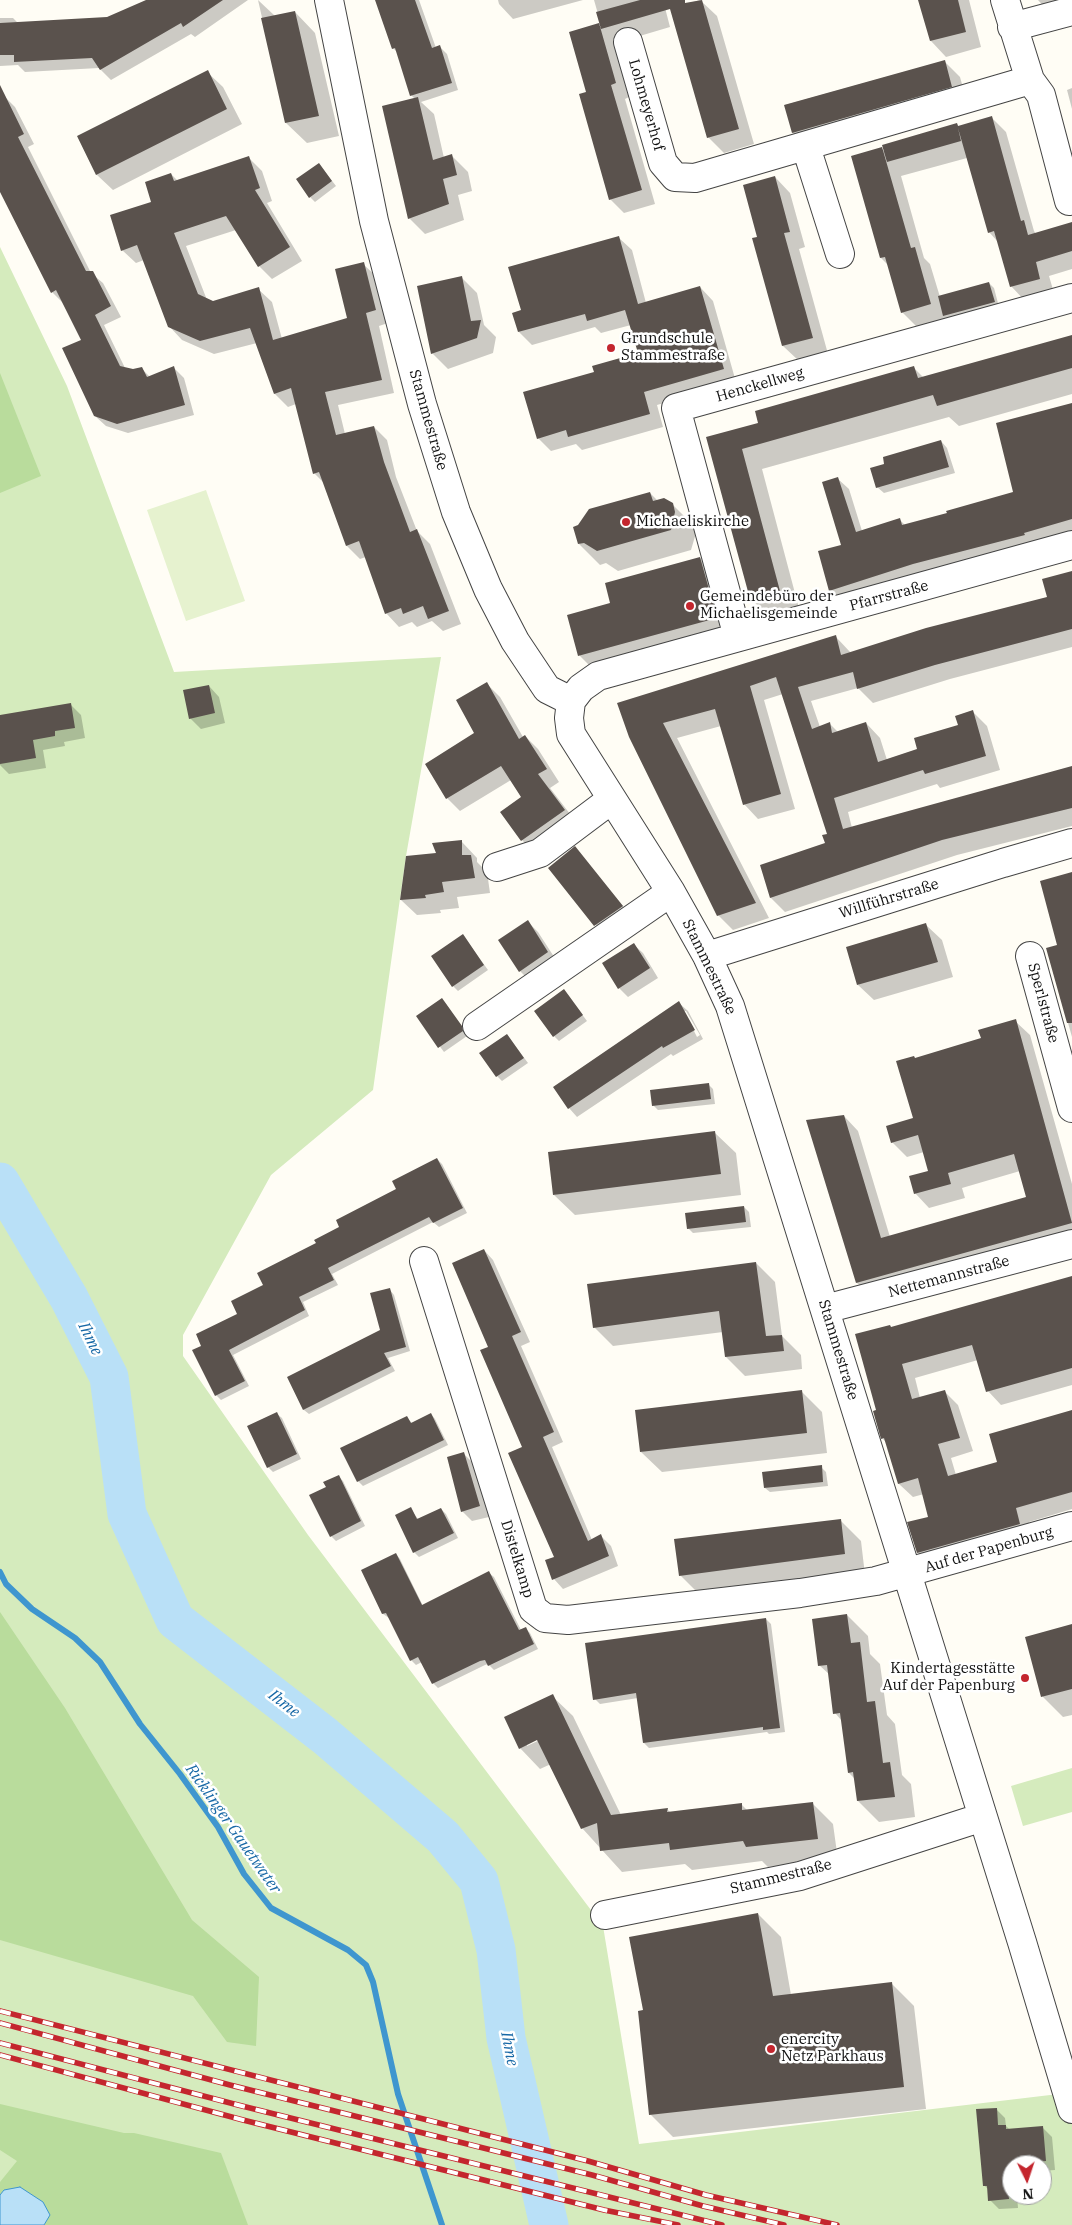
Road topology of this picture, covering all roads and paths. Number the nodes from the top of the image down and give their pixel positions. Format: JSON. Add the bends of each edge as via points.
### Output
{"nodes":[{"id":1,"x":329,"y":0,"type":"edge"},
{"id":2,"x":1004,"y":0,"type":"edge"},
{"id":3,"x":1072,"y":11,"type":"edge"},
{"id":4,"x":1012,"y":27,"type":"junction"},
{"id":5,"x":628,"y":42,"type":"dead end"},
{"id":6,"x":1030,"y":80,"type":"junction"},
{"id":7,"x":806,"y":146,"type":"junction"},
{"id":8,"x":1069,"y":201,"type":"dead end"},
{"id":9,"x":840,"y":254,"type":"dead end"},
{"id":10,"x":1072,"y":298,"type":"edge"},
{"id":11,"x":1072,"y":545,"type":"edge"},
{"id":12,"x":738,"y":637,"type":"junction"},
{"id":13,"x":571,"y":701,"type":"junction"},
{"id":14,"x":612,"y":799,"type":"junction"},
{"id":15,"x":1072,"y":843,"type":"edge"},
{"id":16,"x":497,"y":867,"type":"dead end"},
{"id":17,"x":671,"y":892,"type":"junction"},
{"id":18,"x":707,"y":956,"type":"junction"},
{"id":19,"x":1030,"y":956,"type":"dead end"},
{"id":20,"x":477,"y":1026,"type":"dead end"},
{"id":21,"x":1072,"y":1108,"type":"edge"},
{"id":22,"x":1072,"y":1244,"type":"edge"},
{"id":23,"x":424,"y":1261,"type":"dead end"},
{"id":24,"x":825,"y":1309,"type":"junction"},
{"id":25,"x":1072,"y":1526,"type":"edge"},
{"id":26,"x":906,"y":1574,"type":"junction"},
{"id":27,"x":983,"y":1817,"type":"junction"},
{"id":28,"x":605,"y":1915,"type":"dead end"},
{"id":29,"x":1072,"y":2109,"type":"edge"}],
"edges":[{"from":1,"to":13,"type":"street","name":"Stammestraße","via":[[374,221],[422,404],[456,512],[488,589],[515,641],[547,689]]},
{"from":2,"to":4,"type":"street"},
{"from":3,"to":4,"type":"street"},
{"from":4,"to":6,"type":"street"},
{"from":5,"to":7,"type":"street","name":"Lohmeyerhof","via":[[663,163],[675,177],[695,178]]},
{"from":6,"to":7,"type":"street","name":"Lohmeyerhof"},
{"from":6,"to":8,"type":"street","via":[[1040,95]]},
{"from":7,"to":9,"type":"street"},
{"from":10,"to":12,"type":"street","name":"Henckellweg","via":[[676,408]]},
{"from":11,"to":12,"type":"street","name":"Pfarrstraße"},
{"from":12,"to":13,"type":"street","name":"Pfarrstraße","via":[[598,676],[581,688]]},
{"from":13,"to":14,"type":"street","name":"Stammestraße","via":[[571,734]]},
{"from":14,"to":16,"type":"street","via":[[540,853]]},
{"from":14,"to":17,"type":"street","name":"Stammestraße"},
{"from":15,"to":18,"type":"street","name":"Willführstraße"},
{"from":17,"to":18,"type":"street","name":"Stammestraße"},
{"from":17,"to":20,"type":"street"},
{"from":18,"to":24,"type":"street","name":"Stammestraße","via":[[730,1006],[748,1059]]},
{"from":19,"to":21,"type":"street","name":"Sperlstraße"},
{"from":22,"to":24,"type":"street","name":"Nettemannstraße"},
{"from":23,"to":26,"type":"street","name":"Distelkamp","via":[[533,1610],[539,1614],[555,1620],[568,1620],[800,1593]]},
{"from":24,"to":26,"type":"street","name":"Stammestraße"},
{"from":25,"to":26,"type":"street","name":"Auf der Papenburg"},
{"from":26,"to":27,"type":"street","name":"Stammestraße"},
{"from":27,"to":28,"type":"street","name":"Stammestraße","via":[[800,1876]]},
{"from":27,"to":29,"type":"street","name":"Stammestraße"}]}
